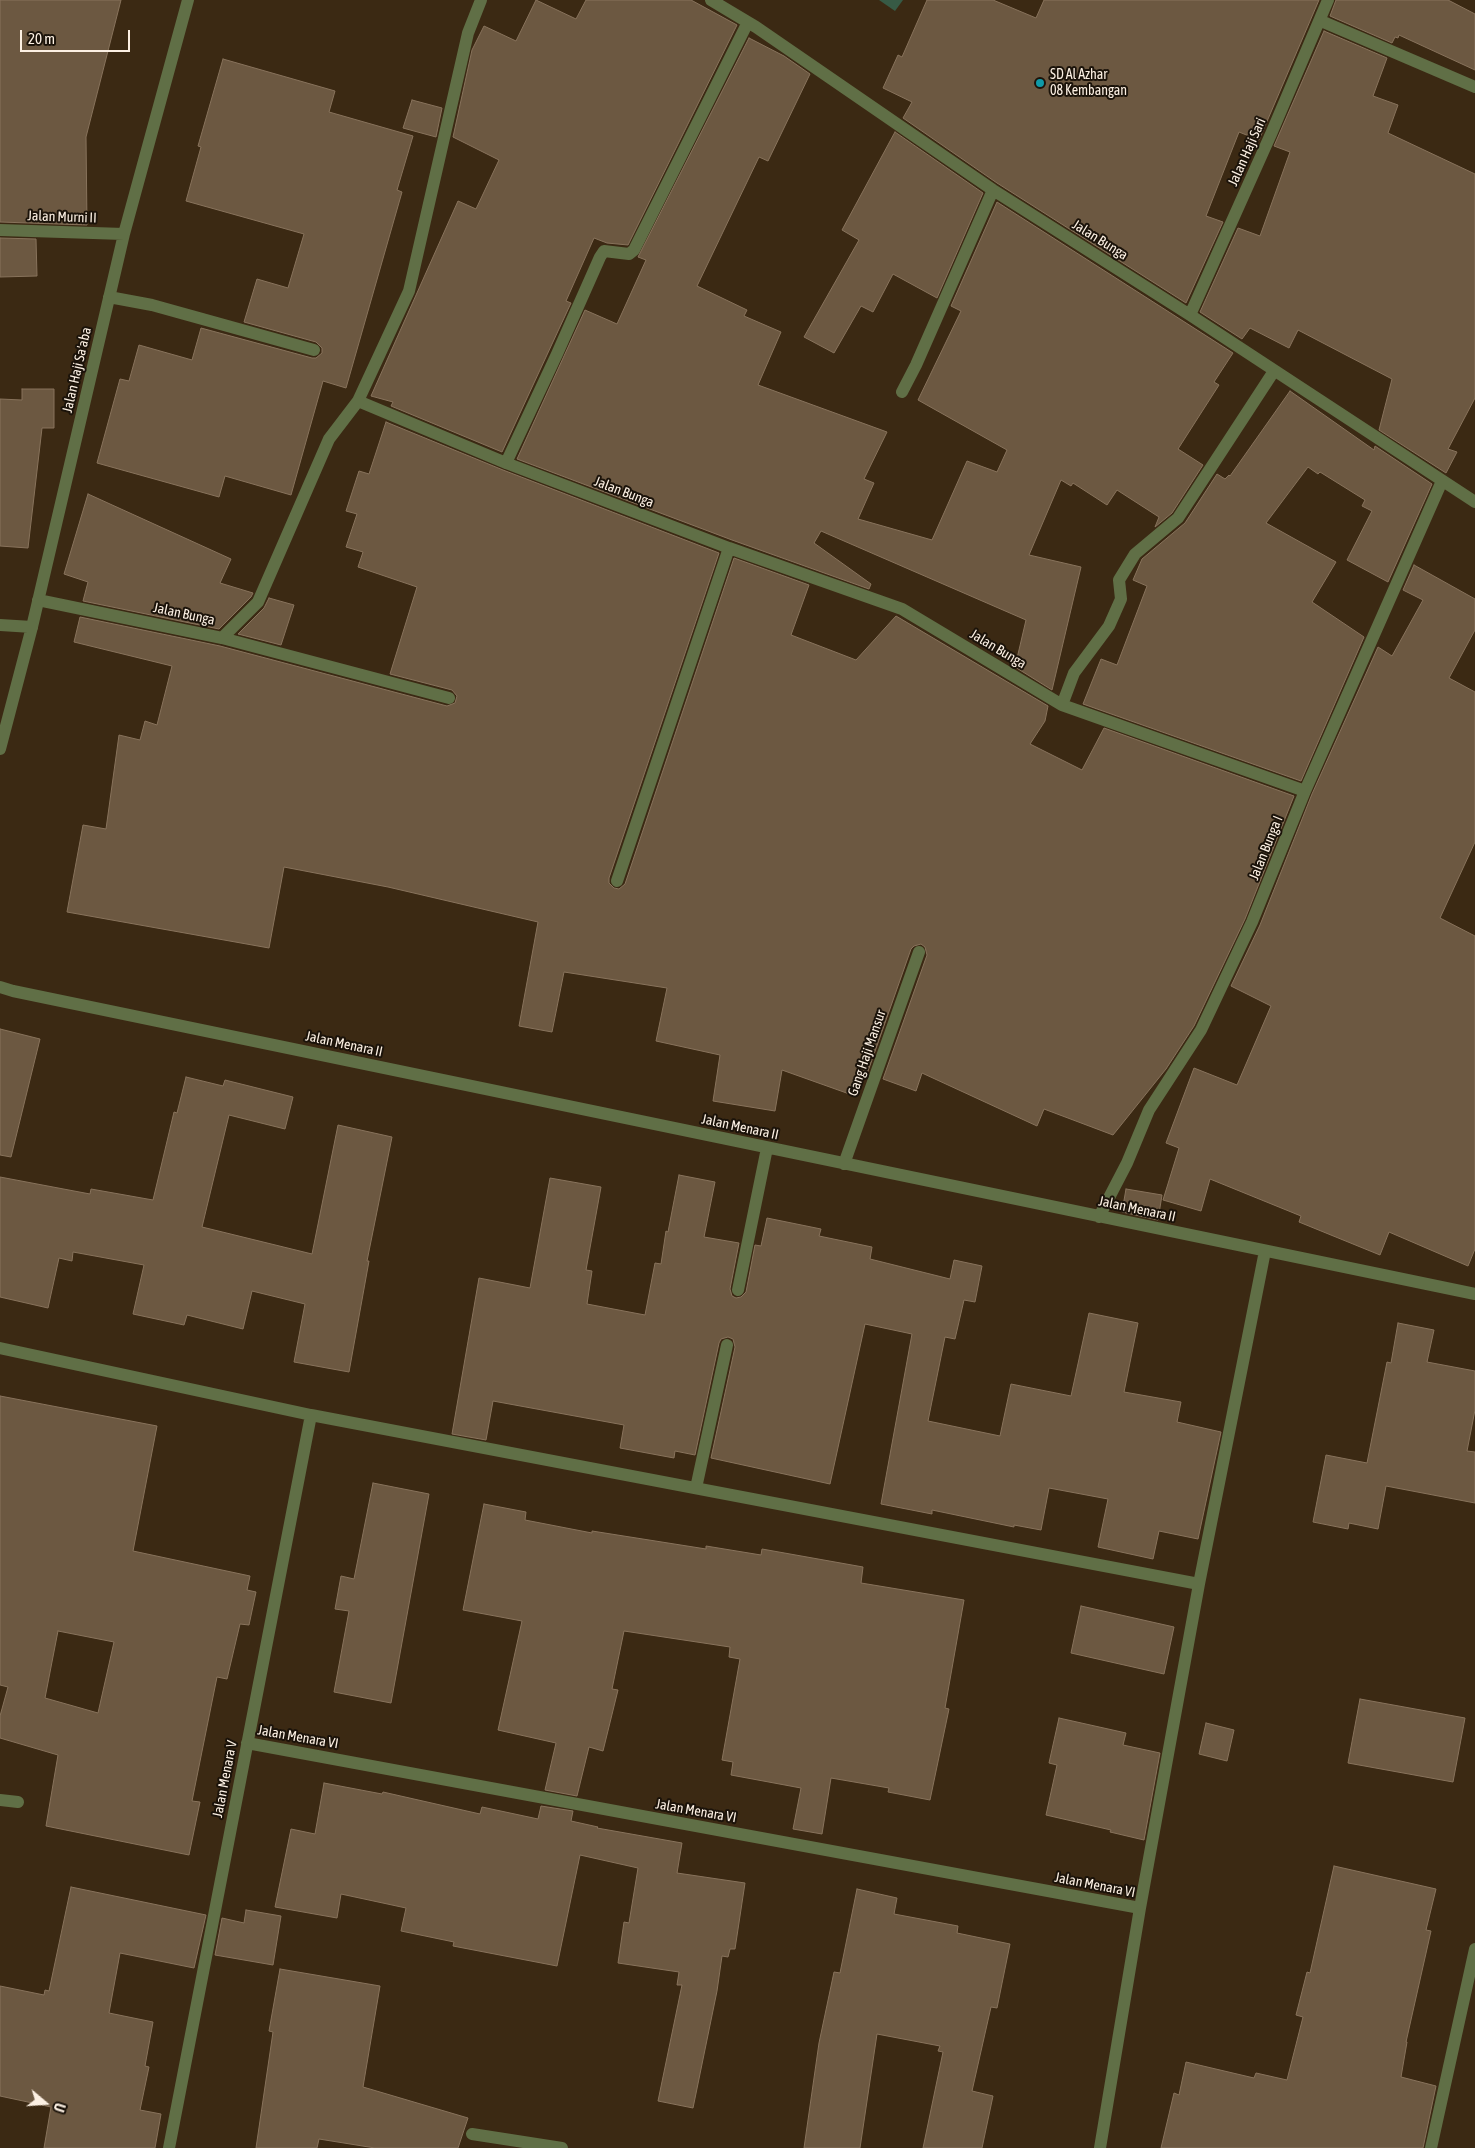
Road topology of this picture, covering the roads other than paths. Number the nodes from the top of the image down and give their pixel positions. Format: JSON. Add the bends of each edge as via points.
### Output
{"nodes":[{"id":1,"x":188,"y":0,"type":"edge"},
{"id":2,"x":481,"y":0,"type":"edge"},
{"id":3,"x":712,"y":0,"type":"edge"},
{"id":4,"x":1328,"y":0,"type":"edge"},
{"id":5,"x":1321,"y":21,"type":"junction"},
{"id":6,"x":748,"y":22,"type":"junction"},
{"id":7,"x":1475,"y":87,"type":"edge"},
{"id":8,"x":993,"y":190,"type":"junction"},
{"id":9,"x":0,"y":230,"type":"edge"},
{"id":10,"x":124,"y":234,"type":"junction"},
{"id":11,"x":109,"y":298,"type":"junction"},
{"id":12,"x":1190,"y":315,"type":"junction"},
{"id":13,"x":314,"y":350,"type":"dead end"},
{"id":14,"x":1274,"y":371,"type":"junction"},
{"id":15,"x":902,"y":392,"type":"dead end"},
{"id":16,"x":358,"y":400,"type":"junction"},
{"id":17,"x":506,"y":463,"type":"junction"},
{"id":18,"x":1442,"y":481,"type":"junction"},
{"id":19,"x":1475,"y":502,"type":"edge"},
{"id":20,"x":729,"y":548,"type":"junction"},
{"id":21,"x":38,"y":600,"type":"junction"},
{"id":22,"x":0,"y":625,"type":"edge"},
{"id":23,"x":32,"y":627,"type":"junction"},
{"id":24,"x":222,"y":638,"type":"junction"},
{"id":25,"x":449,"y":698,"type":"dead end"},
{"id":26,"x":1062,"y":705,"type":"junction"},
{"id":27,"x":0,"y":749,"type":"edge"},
{"id":28,"x":1305,"y":791,"type":"junction"},
{"id":29,"x":617,"y":880,"type":"dead end"},
{"id":30,"x":919,"y":952,"type":"dead end"},
{"id":31,"x":0,"y":986,"type":"edge"},
{"id":32,"x":767,"y":1148,"type":"junction"},
{"id":33,"x":844,"y":1164,"type":"junction"},
{"id":34,"x":1099,"y":1217,"type":"junction"},
{"id":35,"x":1265,"y":1251,"type":"junction"},
{"id":36,"x":738,"y":1290,"type":"dead end"},
{"id":37,"x":1475,"y":1294,"type":"edge"},
{"id":38,"x":727,"y":1345,"type":"dead end"},
{"id":39,"x":0,"y":1348,"type":"edge"},
{"id":40,"x":311,"y":1415,"type":"junction"},
{"id":41,"x":696,"y":1488,"type":"junction"},
{"id":42,"x":1199,"y":1584,"type":"junction"},
{"id":43,"x":247,"y":1743,"type":"junction"},
{"id":44,"x":0,"y":1800,"type":"edge"},
{"id":45,"x":18,"y":1802,"type":"dead end"},
{"id":46,"x":1140,"y":1908,"type":"junction"},
{"id":47,"x":1475,"y":1949,"type":"edge"},
{"id":48,"x":472,"y":2134,"type":"dead end"},
{"id":49,"x":169,"y":2148,"type":"edge"},
{"id":50,"x":562,"y":2148,"type":"edge"},
{"id":51,"x":1100,"y":2148,"type":"edge"},
{"id":52,"x":1431,"y":2148,"type":"edge"}],
"edges":[{"from":1,"to":10,"type":"street","name":"Jalan Haji Sa'aba"},
{"from":2,"to":16,"type":"street","via":[[468,33],[408,291]]},
{"from":3,"to":6,"type":"street","name":"Jalan Bunga"},
{"from":4,"to":5,"type":"street","name":"Jalan Haji Sari"},
{"from":5,"to":7,"type":"street"},
{"from":5,"to":12,"type":"street","name":"Jalan Haji Sari"},
{"from":6,"to":8,"type":"street","name":"Jalan Bunga"},
{"from":6,"to":17,"type":"street","via":[[634,250],[629,254],[604,251],[600,257]]},
{"from":8,"to":12,"type":"street","name":"Jalan Bunga"},
{"from":8,"to":15,"type":"street"},
{"from":9,"to":10,"type":"street","name":"Jalan Murni II"},
{"from":10,"to":11,"type":"street","name":"Jalan Haji Sa'aba"},
{"from":11,"to":13,"type":"street","via":[[152,305]]},
{"from":11,"to":21,"type":"street","name":"Jalan Haji Sa'aba"},
{"from":12,"to":14,"type":"street","name":"Jalan Bunga"},
{"from":14,"to":18,"type":"street","name":"Jalan Bunga"},
{"from":14,"to":26,"type":"street","via":[[1178,518],[1135,554],[1118,580],[1121,599],[1109,626],[1074,673]]},
{"from":16,"to":17,"type":"street","name":"Jalan Bunga"},
{"from":16,"to":24,"type":"street","name":"Jalan Bunga","via":[[329,439],[258,602]]},
{"from":17,"to":20,"type":"street","name":"Jalan Bunga"},
{"from":18,"to":19,"type":"street","name":"Jalan Bunga"},
{"from":18,"to":28,"type":"street","name":"Jalan Bunga I"},
{"from":20,"to":26,"type":"street","name":"Jalan Bunga","via":[[902,609]]},
{"from":20,"to":29,"type":"street"},
{"from":21,"to":23,"type":"street","name":"Jalan Haji Sa'aba"},
{"from":21,"to":24,"type":"street","name":"Jalan Bunga"},
{"from":22,"to":23,"type":"street"},
{"from":23,"to":27,"type":"street","name":"Jalan Haji Sa'aba"},
{"from":24,"to":25,"type":"street"},
{"from":26,"to":28,"type":"street","name":"Jalan Bunga"},
{"from":28,"to":34,"type":"street","name":"Jalan Bunga I","via":[[1252,922],[1202,1030],[1149,1110],[1127,1163]]},
{"from":30,"to":33,"type":"street","name":"Gang Haji Mansur"},
{"from":31,"to":32,"type":"street","name":"Jalan Menara II"},
{"from":32,"to":33,"type":"street","name":"Jalan Menara II"},
{"from":32,"to":36,"type":"street"},
{"from":33,"to":34,"type":"street","name":"Jalan Menara II"},
{"from":34,"to":35,"type":"street","name":"Jalan Menara II"},
{"from":35,"to":37,"type":"street","name":"Jalan Menara II"},
{"from":35,"to":42,"type":"street"},
{"from":38,"to":41,"type":"street"},
{"from":39,"to":40,"type":"street"},
{"from":40,"to":41,"type":"street"},
{"from":40,"to":43,"type":"street","name":"Jalan Menara V"},
{"from":41,"to":42,"type":"street"},
{"from":42,"to":46,"type":"street"},
{"from":43,"to":46,"type":"street","name":"Jalan Menara VI"},
{"from":43,"to":49,"type":"street","name":"Jalan Menara V"},
{"from":44,"to":45,"type":"street"},
{"from":46,"to":51,"type":"street"},
{"from":47,"to":52,"type":"street"},
{"from":48,"to":50,"type":"street"}]}
